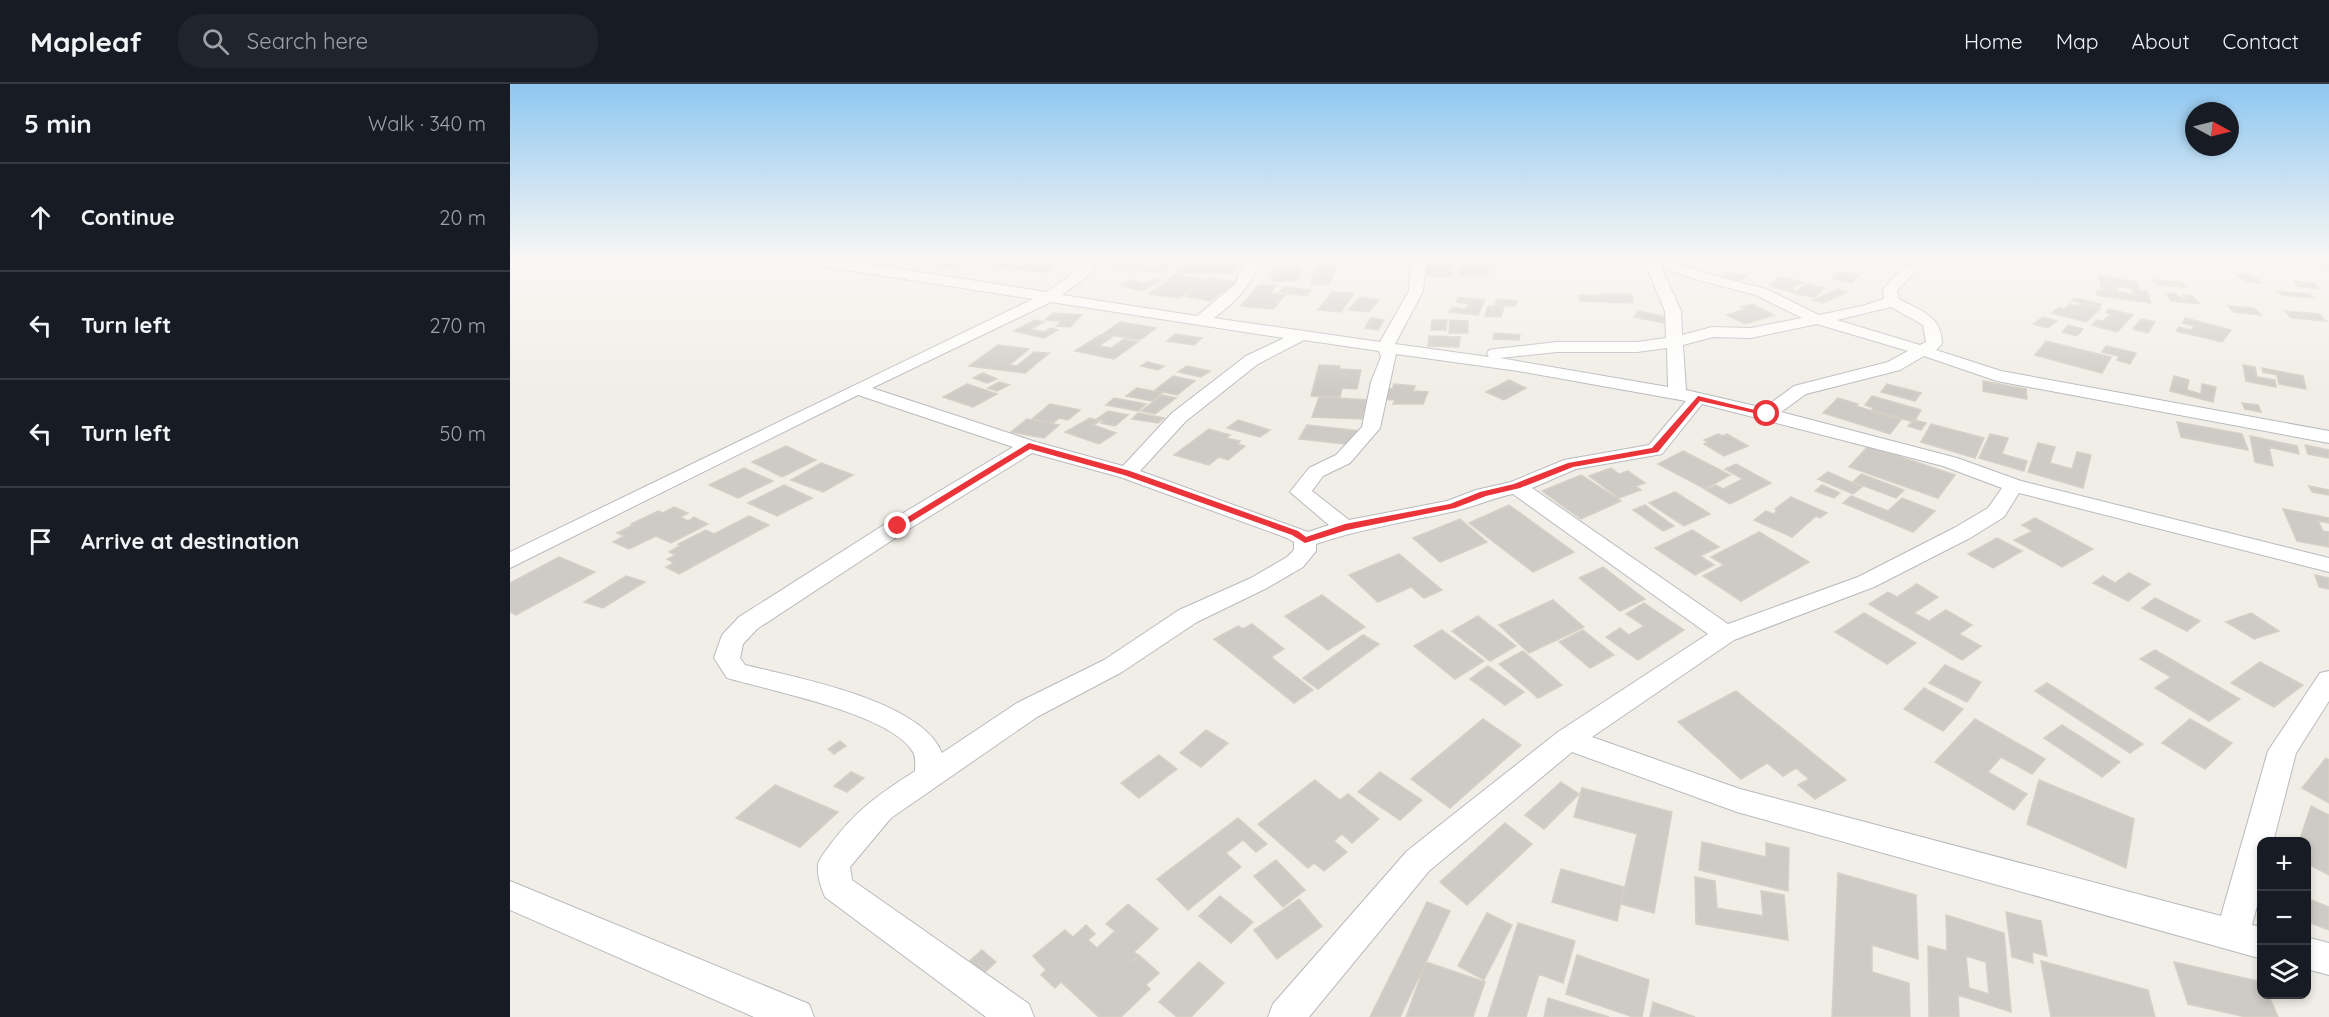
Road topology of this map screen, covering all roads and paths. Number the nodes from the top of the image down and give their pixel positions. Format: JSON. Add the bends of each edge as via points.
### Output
{"nodes":[{"id":1,"x":1037,"y":303,"type":"edge"},
{"id":2,"x":1090,"y":303,"type":"edge"},
{"id":3,"x":1223,"y":303,"type":"edge"},
{"id":4,"x":1410,"y":303,"type":"edge"},
{"id":5,"x":1669,"y":303,"type":"edge"},
{"id":6,"x":1782,"y":303,"type":"edge"},
{"id":7,"x":1888,"y":303,"type":"edge"},
{"id":8,"x":1895,"y":303,"type":"edge"},
{"id":9,"x":1816,"y":319,"type":"junction"},
{"id":10,"x":1200,"y":321,"type":"junction"},
{"id":11,"x":1300,"y":336,"type":"junction"},
{"id":12,"x":1676,"y":342,"type":"junction"},
{"id":13,"x":1386,"y":345,"type":"junction"},
{"id":14,"x":1924,"y":351,"type":"junction"},
{"id":15,"x":1474,"y":359,"type":"junction"},
{"id":16,"x":857,"y":389,"type":"junction"},
{"id":17,"x":1677,"y":394,"type":"junction"},
{"id":18,"x":1698,"y":398,"type":"junction"},
{"id":19,"x":1767,"y":414,"type":"junction"},
{"id":20,"x":2329,"y":437,"type":"edge"},
{"id":21,"x":1029,"y":446,"type":"junction"},
{"id":22,"x":1127,"y":473,"type":"junction"},
{"id":23,"x":2014,"y":485,"type":"junction"},
{"id":24,"x":1516,"y":487,"type":"junction"},
{"id":25,"x":1345,"y":527,"type":"junction"},
{"id":26,"x":1305,"y":540,"type":"junction"},
{"id":27,"x":510,"y":561,"type":"edge"},
{"id":28,"x":2329,"y":565,"type":"edge"},
{"id":29,"x":1725,"y":634,"type":"junction"},
{"id":30,"x":2329,"y":680,"type":"edge"},
{"id":31,"x":1568,"y":739,"type":"junction"},
{"id":32,"x":929,"y":776,"type":"junction"},
{"id":33,"x":510,"y":895,"type":"edge"},
{"id":34,"x":2247,"y":939,"type":"edge"},
{"id":35,"x":2311,"y":954,"type":"edge"},
{"id":36,"x":2329,"y":959,"type":"edge"},
{"id":37,"x":796,"y":1017,"type":"edge"},
{"id":38,"x":1016,"y":1017,"type":"edge"},
{"id":39,"x":1286,"y":1017,"type":"edge"}],
"edges":[{"from":1,"to":16,"type":"street"},
{"from":2,"to":10,"type":"street"},
{"from":3,"to":10,"type":"street"},
{"from":4,"to":13,"type":"street"},
{"from":5,"to":12,"type":"street"},
{"from":6,"to":9,"type":"street"},
{"from":7,"to":9,"type":"street"},
{"from":8,"to":14,"type":"street","via":[[1930,323],[1934,344]]},
{"from":9,"to":12,"type":"street","via":[[1751,333],[1712,332]]},
{"from":9,"to":14,"type":"street"},
{"from":10,"to":11,"type":"street"},
{"from":11,"to":13,"type":"street"},
{"from":11,"to":22,"type":"street","via":[[1252,360],[1179,417]]},
{"from":12,"to":15,"type":"street","via":[[1637,347],[1557,346]]},
{"from":12,"to":17,"type":"street"},
{"from":13,"to":15,"type":"street"},
{"from":13,"to":25,"type":"street","via":[[1389,357],[1371,428],[1343,459],[1316,472],[1300,492]]},
{"from":14,"to":19,"type":"street","via":[[1894,366],[1800,390]]},
{"from":14,"to":20,"type":"street","via":[[1997,376]]},
{"from":15,"to":17,"type":"street"},
{"from":16,"to":21,"type":"street"},
{"from":16,"to":27,"type":"street"},
{"from":17,"to":18,"type":"street"},
{"from":18,"to":19,"type":"street"},
{"from":18,"to":24,"type":"street","via":[[1655,450],[1571,465]]},
{"from":19,"to":23,"type":"street","via":[[1950,462]]},
{"from":21,"to":22,"type":"street"},
{"from":21,"to":32,"type":"street","via":[[748,623],[731,641],[727,658],[736,672],[895,721],[916,736],[928,751]]},
{"from":22,"to":26,"type":"street","via":[[1295,533]]},
{"from":23,"to":28,"type":"street"},
{"from":23,"to":29,"type":"street","via":[[1996,512],[1941,544],[1866,582]]},
{"from":24,"to":25,"type":"street","via":[[1452,506]]},
{"from":24,"to":29,"type":"street"},
{"from":25,"to":26,"type":"street"},
{"from":26,"to":32,"type":"street","via":[[1305,551],[1295,561],[1259,583],[1188,616],[1113,666],[1027,710]]},
{"from":29,"to":31,"type":"street"},
{"from":30,"to":34,"type":"street","via":[[2282,751]]},
{"from":31,"to":34,"type":"street","via":[[1737,800]]},
{"from":31,"to":39,"type":"street","via":[[1418,861]]},
{"from":32,"to":38,"type":"street","via":[[880,809],[854,837],[834,864],[837,887]]},
{"from":33,"to":37,"type":"street"},
{"from":35,"to":36,"type":"street"}]}
